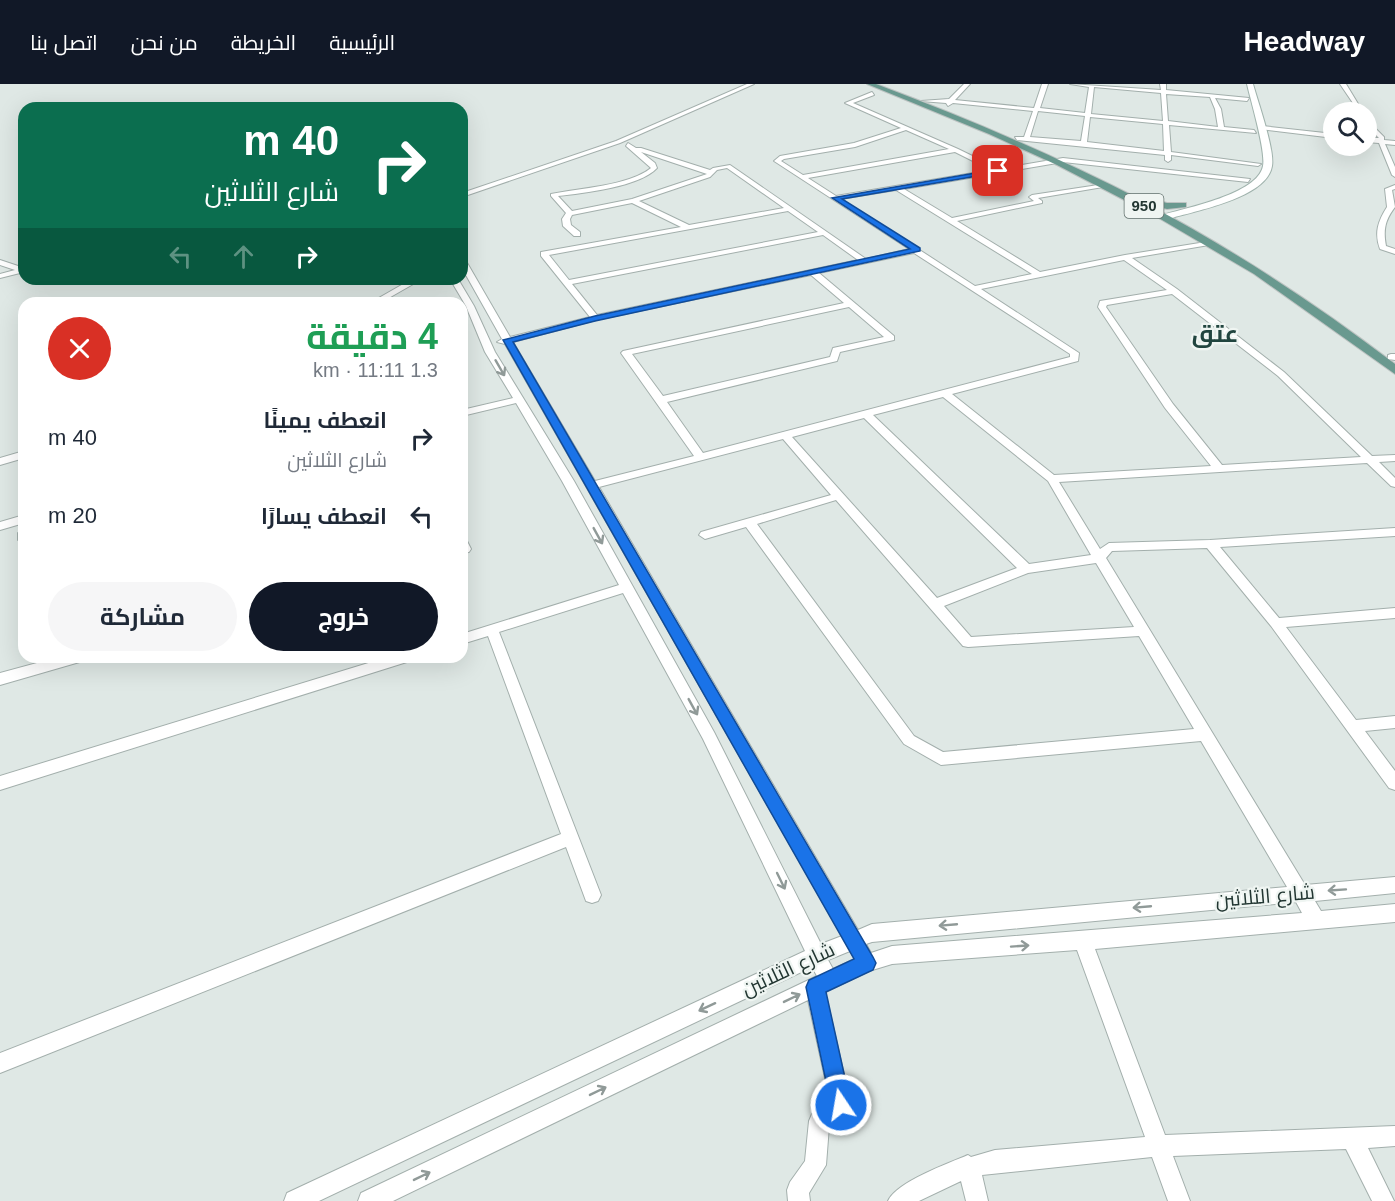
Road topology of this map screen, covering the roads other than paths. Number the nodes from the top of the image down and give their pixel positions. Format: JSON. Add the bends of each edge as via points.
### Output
{"nodes":[{"id":1,"x":739,"y":84,"type":"edge"},
{"id":2,"x":751,"y":84,"type":"edge"},
{"id":3,"x":879,"y":84,"type":"edge"},
{"id":4,"x":968,"y":84,"type":"edge"},
{"id":5,"x":1045,"y":84,"type":"edge"},
{"id":6,"x":1073,"y":84,"type":"edge"},
{"id":7,"x":1162,"y":84,"type":"edge"},
{"id":8,"x":1243,"y":84,"type":"edge"},
{"id":9,"x":1250,"y":84,"type":"edge"},
{"id":10,"x":1343,"y":84,"type":"edge"},
{"id":11,"x":1092,"y":85,"type":"edge"},
{"id":12,"x":1127,"y":86,"type":"edge"},
{"id":13,"x":871,"y":89,"type":"edge"},
{"id":14,"x":1163,"y":92,"type":"junction"},
{"id":15,"x":1212,"y":97,"type":"junction"},
{"id":16,"x":1247,"y":99,"type":"junction"},
{"id":17,"x":924,"y":101,"type":"junction"},
{"id":18,"x":953,"y":101,"type":"junction"},
{"id":19,"x":1355,"y":102,"type":"edge"},
{"id":20,"x":940,"y":109,"type":"junction"},
{"id":21,"x":1034,"y":109,"type":"junction"},
{"id":22,"x":1088,"y":115,"type":"junction"},
{"id":23,"x":1166,"y":123,"type":"junction"},
{"id":24,"x":905,"y":129,"type":"junction"},
{"id":25,"x":1221,"y":129,"type":"junction"},
{"id":26,"x":1258,"y":130,"type":"junction"},
{"id":27,"x":1377,"y":133,"type":"edge"},
{"id":28,"x":1323,"y":135,"type":"edge"},
{"id":29,"x":1022,"y":137,"type":"junction"},
{"id":30,"x":603,"y":141,"type":"junction"},
{"id":31,"x":1377,"y":141,"type":"edge"},
{"id":32,"x":1381,"y":142,"type":"junction"},
{"id":33,"x":614,"y":143,"type":"junction"},
{"id":34,"x":1084,"y":143,"type":"junction"},
{"id":35,"x":1395,"y":143,"type":"edge"},
{"id":36,"x":628,"y":145,"type":"junction"},
{"id":37,"x":956,"y":150,"type":"junction"},
{"id":38,"x":1168,"y":153,"type":"junction"},
{"id":39,"x":1060,"y":160,"type":"junction"},
{"id":40,"x":1258,"y":164,"type":"junction"},
{"id":41,"x":998,"y":171,"type":"junction"},
{"id":42,"x":1168,"y":171,"type":"junction"},
{"id":43,"x":711,"y":173,"type":"junction"},
{"id":44,"x":1395,"y":175,"type":"edge"},
{"id":45,"x":802,"y":177,"type":"junction"},
{"id":46,"x":1248,"y":180,"type":"junction"},
{"id":47,"x":1103,"y":185,"type":"junction"},
{"id":48,"x":1395,"y":186,"type":"edge"},
{"id":49,"x":468,"y":188,"type":"edge"},
{"id":50,"x":898,"y":188,"type":"junction"},
{"id":51,"x":468,"y":193,"type":"edge"},
{"id":52,"x":836,"y":198,"type":"junction"},
{"id":53,"x":1142,"y":199,"type":"junction"},
{"id":54,"x":633,"y":201,"type":"junction"},
{"id":55,"x":1183,"y":206,"type":"junction"},
{"id":56,"x":1197,"y":207,"type":"junction"},
{"id":57,"x":790,"y":209,"type":"junction"},
{"id":58,"x":570,"y":213,"type":"junction"},
{"id":59,"x":1164,"y":214,"type":"junction"},
{"id":60,"x":951,"y":220,"type":"junction"},
{"id":61,"x":687,"y":227,"type":"junction"},
{"id":62,"x":1193,"y":228,"type":"junction"},
{"id":63,"x":824,"y":233,"type":"junction"},
{"id":64,"x":577,"y":234,"type":"dead end"},
{"id":65,"x":1209,"y":243,"type":"junction"},
{"id":66,"x":917,"y":250,"type":"junction"},
{"id":67,"x":1395,"y":252,"type":"edge"},
{"id":68,"x":1125,"y":257,"type":"junction"},
{"id":69,"x":864,"y":261,"type":"junction"},
{"id":70,"x":0,"y":262,"type":"edge"},
{"id":71,"x":18,"y":268,"type":"edge"},
{"id":72,"x":18,"y":272,"type":"edge"},
{"id":73,"x":468,"y":272,"type":"edge"},
{"id":74,"x":813,"y":272,"type":"junction"},
{"id":75,"x":1039,"y":275,"type":"junction"},
{"id":76,"x":0,"y":276,"type":"edge"},
{"id":77,"x":567,"y":283,"type":"junction"},
{"id":78,"x":407,"y":285,"type":"edge"},
{"id":79,"x":976,"y":288,"type":"junction"},
{"id":80,"x":1174,"y":291,"type":"junction"},
{"id":81,"x":386,"y":297,"type":"edge"},
{"id":82,"x":468,"y":303,"type":"edge"},
{"id":83,"x":486,"y":303,"type":"junction"},
{"id":84,"x":851,"y":304,"type":"junction"},
{"id":85,"x":470,"y":306,"type":"junction"},
{"id":86,"x":595,"y":318,"type":"junction"},
{"id":87,"x":508,"y":340,"type":"junction"},
{"id":88,"x":488,"y":346,"type":"junction"},
{"id":89,"x":1394,"y":358,"type":"edge"},
{"id":90,"x":1395,"y":370,"type":"edge"},
{"id":91,"x":943,"y":392,"type":"junction"},
{"id":92,"x":518,"y":400,"type":"junction"},
{"id":93,"x":662,"y":400,"type":"junction"},
{"id":94,"x":468,"y":412,"type":"edge"},
{"id":95,"x":865,"y":413,"type":"junction"},
{"id":96,"x":784,"y":434,"type":"junction"},
{"id":97,"x":18,"y":456,"type":"edge"},
{"id":98,"x":700,"y":457,"type":"junction"},
{"id":99,"x":1395,"y":458,"type":"edge"},
{"id":100,"x":1369,"y":459,"type":"junction"},
{"id":101,"x":0,"y":462,"type":"edge"},
{"id":102,"x":1218,"y":468,"type":"junction"},
{"id":103,"x":1052,"y":479,"type":"junction"},
{"id":104,"x":1395,"y":484,"type":"edge"},
{"id":105,"x":593,"y":489,"type":"junction"},
{"id":106,"x":839,"y":496,"type":"junction"},
{"id":107,"x":578,"y":498,"type":"junction"},
{"id":108,"x":18,"y":521,"type":"edge"},
{"id":109,"x":749,"y":522,"type":"junction"},
{"id":110,"x":0,"y":526,"type":"edge"},
{"id":111,"x":1395,"y":532,"type":"edge"},
{"id":112,"x":705,"y":535,"type":"dead end"},
{"id":113,"x":1210,"y":544,"type":"junction"},
{"id":114,"x":1099,"y":558,"type":"junction"},
{"id":115,"x":1026,"y":569,"type":"junction"},
{"id":116,"x":626,"y":586,"type":"junction"},
{"id":117,"x":935,"y":604,"type":"junction"},
{"id":118,"x":1395,"y":613,"type":"edge"},
{"id":119,"x":1276,"y":623,"type":"junction"},
{"id":120,"x":492,"y":630,"type":"junction"},
{"id":121,"x":1143,"y":631,"type":"junction"},
{"id":122,"x":468,"y":637,"type":"edge"},
{"id":123,"x":57,"y":663,"type":"edge"},
{"id":124,"x":386,"y":663,"type":"edge"},
{"id":125,"x":0,"y":679,"type":"edge"},
{"id":126,"x":1395,"y":722,"type":"edge"},
{"id":127,"x":1355,"y":726,"type":"junction"},
{"id":128,"x":1205,"y":734,"type":"junction"},
{"id":129,"x":0,"y":783,"type":"edge"},
{"id":130,"x":1395,"y":783,"type":"edge"},
{"id":131,"x":570,"y":838,"type":"junction"},
{"id":132,"x":1395,"y":885,"type":"edge"},
{"id":133,"x":1300,"y":893,"type":"junction"},
{"id":134,"x":592,"y":895,"type":"dead end"},
{"id":135,"x":1395,"y":913,"type":"edge"},
{"id":136,"x":1316,"y":919,"type":"junction"},
{"id":137,"x":853,"y":939,"type":"junction"},
{"id":138,"x":1083,"y":941,"type":"junction"},
{"id":139,"x":817,"y":955,"type":"junction"},
{"id":140,"x":867,"y":963,"type":"junction"},
{"id":141,"x":822,"y":984,"type":"junction"},
{"id":142,"x":0,"y":1063,"type":"edge"},
{"id":143,"x":1395,"y":1136,"type":"edge"},
{"id":144,"x":1352,"y":1138,"type":"junction"},
{"id":145,"x":1160,"y":1146,"type":"junction"},
{"id":146,"x":968,"y":1166,"type":"junction"},
{"id":147,"x":375,"y":1200,"type":"edge"},
{"id":148,"x":295,"y":1201,"type":"edge"},
{"id":149,"x":799,"y":1201,"type":"edge"},
{"id":150,"x":899,"y":1201,"type":"edge"},
{"id":151,"x":976,"y":1201,"type":"edge"},
{"id":152,"x":1179,"y":1201,"type":"edge"},
{"id":153,"x":1383,"y":1201,"type":"edge"}],
"edges":[{"from":1,"to":30,"type":"street"},
{"from":2,"to":33,"type":"street"},
{"from":3,"to":17,"type":"main road","name":"950","number":"950"},
{"from":4,"to":18,"type":"street"},
{"from":5,"to":21,"type":"street"},
{"from":6,"to":11,"type":"street"},
{"from":7,"to":14,"type":"street"},
{"from":8,"to":16,"type":"main road"},
{"from":9,"to":26,"type":"main road"},
{"from":10,"to":19,"type":"street"},
{"from":11,"to":12,"type":"street"},
{"from":11,"to":22,"type":"street"},
{"from":12,"to":14,"type":"street"},
{"from":13,"to":20,"type":"main road","number":"950"},
{"from":13,"to":24,"type":"street","via":[[848,103]]},
{"from":14,"to":15,"type":"street"},
{"from":14,"to":23,"type":"street"},
{"from":15,"to":16,"type":"street"},
{"from":15,"to":25,"type":"street"},
{"from":16,"to":26,"type":"main road"},
{"from":17,"to":18,"type":"street"},
{"from":17,"to":20,"type":"main road","name":"950","number":"950"},
{"from":18,"to":20,"type":"street"},
{"from":18,"to":21,"type":"street"},
{"from":20,"to":29,"type":"main road","name":"950","number":"950"},
{"from":20,"to":39,"type":"main road","number":"950"},
{"from":21,"to":22,"type":"street"},
{"from":21,"to":29,"type":"street"},
{"from":22,"to":23,"type":"street"},
{"from":22,"to":34,"type":"street"},
{"from":23,"to":25,"type":"street"},
{"from":23,"to":38,"type":"street"},
{"from":24,"to":37,"type":"street"},
{"from":24,"to":45,"type":"street","via":[[855,145],[777,160]]},
{"from":25,"to":26,"type":"street"},
{"from":26,"to":28,"type":"street"},
{"from":26,"to":40,"type":"main road"},
{"from":26,"to":56,"type":"main road","via":[[1269,165],[1265,174],[1239,194]]},
{"from":27,"to":32,"type":"street"},
{"from":29,"to":34,"type":"street"},
{"from":29,"to":39,"type":"main road","name":"950","number":"950"},
{"from":30,"to":33,"type":"street"},
{"from":30,"to":49,"type":"street"},
{"from":31,"to":32,"type":"street"},
{"from":32,"to":35,"type":"street"},
{"from":32,"to":44,"type":"street"},
{"from":33,"to":36,"type":"street"},
{"from":33,"to":51,"type":"street"},
{"from":34,"to":38,"type":"street"},
{"from":36,"to":43,"type":"street"},
{"from":36,"to":58,"type":"street","via":[[654,168],[647,174],[602,188],[554,194]]},
{"from":37,"to":41,"type":"street"},
{"from":37,"to":45,"type":"street"},
{"from":38,"to":40,"type":"street"},
{"from":38,"to":42,"type":"street"},
{"from":39,"to":41,"type":"street"},
{"from":39,"to":42,"type":"street"},
{"from":39,"to":47,"type":"main road","number":"950"},
{"from":39,"to":53,"type":"main road","name":"950","number":"950"},
{"from":40,"to":46,"type":"main road"},
{"from":41,"to":50,"type":"street"},
{"from":42,"to":46,"type":"street"},
{"from":43,"to":54,"type":"street"},
{"from":43,"to":57,"type":"street","via":[[728,166]]},
{"from":45,"to":52,"type":"street"},
{"from":46,"to":55,"type":"main road","via":[[1223,195]]},
{"from":47,"to":59,"type":"main road","number":"950"},
{"from":47,"to":60,"type":"street","via":[[1032,197],[1040,202]]},
{"from":48,"to":67,"type":"street","via":[[1388,189],[1391,207],[1380,222],[1379,234],[1383,247]]},
{"from":50,"to":52,"type":"street"},
{"from":50,"to":60,"type":"street"},
{"from":52,"to":66,"type":"street"},
{"from":53,"to":55,"type":"main road"},
{"from":53,"to":59,"type":"main road","name":"950","number":"950"},
{"from":54,"to":58,"type":"street"},
{"from":54,"to":61,"type":"street"},
{"from":55,"to":59,"type":"main road"},
{"from":56,"to":59,"type":"main road"},
{"from":56,"to":62,"type":"main road","via":[[1186,216]]},
{"from":57,"to":61,"type":"street"},
{"from":57,"to":63,"type":"street"},
{"from":58,"to":64,"type":"street","via":[[567,226]]},
{"from":59,"to":62,"type":"main road","name":"950","number":"950"},
{"from":59,"to":65,"type":"main road","number":"950"},
{"from":60,"to":75,"type":"street"},
{"from":61,"to":77,"type":"street","via":[[544,254]]},
{"from":62,"to":89,"type":"main road","name":"950","number":"950","via":[[1322,306]]},
{"from":63,"to":69,"type":"street"},
{"from":63,"to":77,"type":"street"},
{"from":65,"to":68,"type":"street"},
{"from":65,"to":90,"type":"main road","number":"950","via":[[1310,307]]},
{"from":66,"to":69,"type":"street"},
{"from":66,"to":79,"type":"street"},
{"from":68,"to":75,"type":"street"},
{"from":68,"to":80,"type":"street"},
{"from":69,"to":74,"type":"street"},
{"from":70,"to":71,"type":"street"},
{"from":72,"to":76,"type":"street"},
{"from":73,"to":83,"type":"street"},
{"from":74,"to":84,"type":"street"},
{"from":74,"to":86,"type":"street"},
{"from":75,"to":79,"type":"street"},
{"from":77,"to":86,"type":"street"},
{"from":78,"to":81,"type":"street"},
{"from":79,"to":91,"type":"street","via":[[1074,353],[1075,359]]},
{"from":80,"to":100,"type":"street","via":[[1281,374]]},
{"from":80,"to":102,"type":"street","via":[[1104,303],[1102,307],[1169,406]]},
{"from":82,"to":85,"type":"street"},
{"from":83,"to":85,"type":"street"},
{"from":83,"to":87,"type":"street"},
{"from":84,"to":93,"type":"street","via":[[626,353]]},
{"from":84,"to":93,"type":"street","via":[[891,338],[836,350],[834,359]]},
{"from":85,"to":88,"type":"street"},
{"from":86,"to":87,"type":"street"},
{"from":87,"to":88,"type":"street"},
{"from":87,"to":105,"type":"street"},
{"from":88,"to":92,"type":"street","one_way":true},
{"from":91,"to":95,"type":"street"},
{"from":91,"to":103,"type":"street"},
{"from":92,"to":94,"type":"street"},
{"from":92,"to":107,"type":"street"},
{"from":93,"to":98,"type":"street"},
{"from":95,"to":96,"type":"street"},
{"from":95,"to":115,"type":"street"},
{"from":96,"to":98,"type":"street"},
{"from":96,"to":106,"type":"street"},
{"from":97,"to":101,"type":"street"},
{"from":98,"to":105,"type":"street"},
{"from":99,"to":100,"type":"street"},
{"from":100,"to":102,"type":"street"},
{"from":100,"to":104,"type":"street"},
{"from":102,"to":103,"type":"street"},
{"from":103,"to":114,"type":"street"},
{"from":105,"to":107,"type":"street"},
{"from":105,"to":137,"type":"street"},
{"from":106,"to":109,"type":"street"},
{"from":106,"to":117,"type":"street"},
{"from":107,"to":116,"type":"street","one_way":true},
{"from":108,"to":110,"type":"street"},
{"from":109,"to":112,"type":"street"},
{"from":109,"to":128,"type":"street","via":[[909,740],[941,759]]},
{"from":111,"to":113,"type":"street"},
{"from":113,"to":114,"type":"street","via":[[1109,547]]},
{"from":113,"to":119,"type":"street"},
{"from":114,"to":115,"type":"street"},
{"from":114,"to":121,"type":"street"},
{"from":115,"to":117,"type":"street"},
{"from":116,"to":120,"type":"street"},
{"from":116,"to":139,"type":"street","one_way":true,"via":[[709,736]]},
{"from":117,"to":121,"type":"street","via":[[968,642]]},
{"from":118,"to":119,"type":"street"},
{"from":119,"to":127,"type":"street"},
{"from":120,"to":122,"type":"street"},
{"from":120,"to":131,"type":"street"},
{"from":121,"to":128,"type":"street"},
{"from":123,"to":125,"type":"street"},
{"from":124,"to":129,"type":"street"},
{"from":126,"to":127,"type":"street"},
{"from":127,"to":130,"type":"street"},
{"from":128,"to":133,"type":"street"},
{"from":131,"to":134,"type":"street"},
{"from":131,"to":142,"type":"street"},
{"from":132,"to":133,"type":"street","name":"شارع الثلاثين","one_way":true},
{"from":133,"to":136,"type":"street"},
{"from":133,"to":137,"type":"street","name":"شارع الثلاثين","one_way":true,"via":[[872,933]]},
{"from":135,"to":136,"type":"street","name":"شارع الثلاثين"},
{"from":136,"to":138,"type":"street","name":"شارع الثلاثين"},
{"from":137,"to":139,"type":"street","name":"شارع الثلاثين"},
{"from":137,"to":140,"type":"street"},
{"from":140,"to":138,"type":"street","name":"شارع الثلاثين","one_way":true,"via":[[892,955]]},
{"from":138,"to":145,"type":"street"},
{"from":139,"to":141,"type":"street"},
{"from":139,"to":148,"type":"street","name":"شارع الثلاثين","one_way":true},
{"from":140,"to":141,"type":"street","name":"شارع الثلاثين"},
{"from":147,"to":141,"type":"street","name":"شارع الثلاثين","one_way":true},
{"from":141,"to":149,"type":"street","via":[[841,1105],[819,1121],[815,1165],[798,1190]]},
{"from":143,"to":144,"type":"street"},
{"from":144,"to":145,"type":"street"},
{"from":144,"to":153,"type":"street"},
{"from":145,"to":146,"type":"street"},
{"from":145,"to":152,"type":"street"},
{"from":146,"to":150,"type":"street"},
{"from":146,"to":151,"type":"street"}]}
